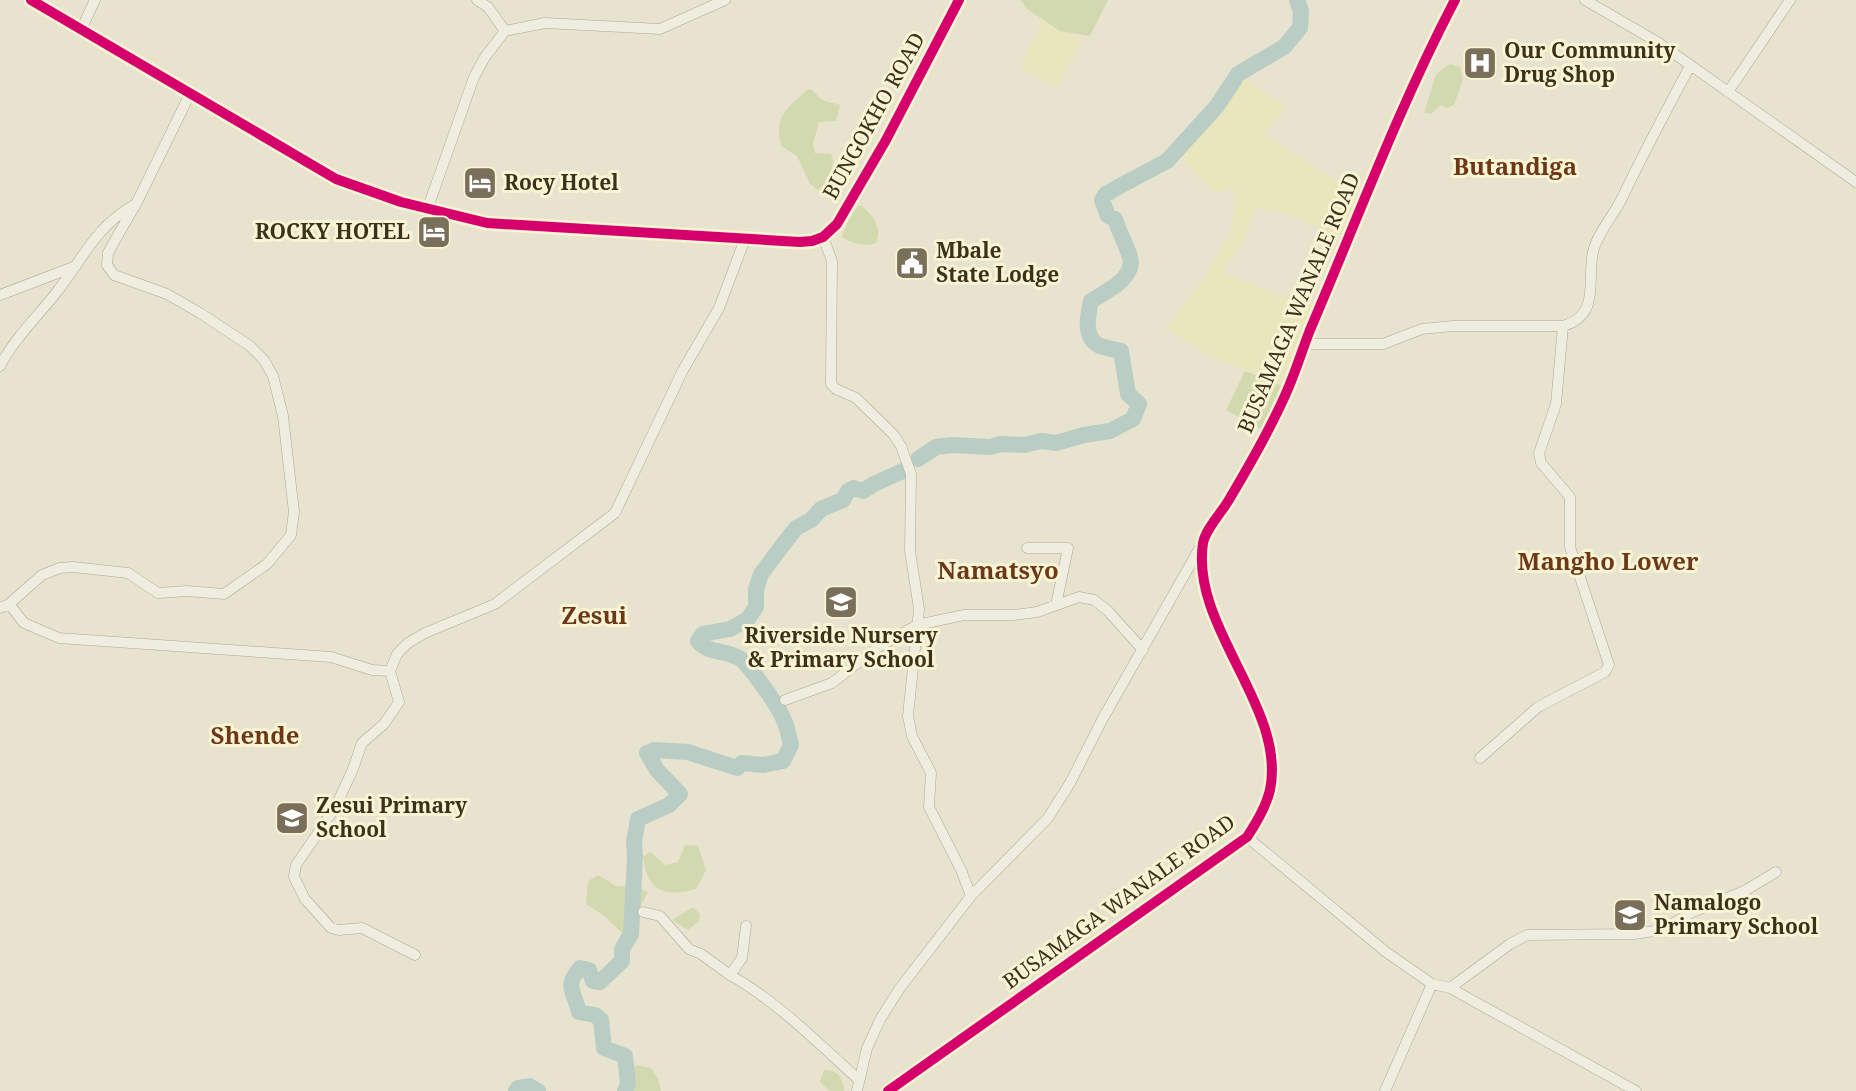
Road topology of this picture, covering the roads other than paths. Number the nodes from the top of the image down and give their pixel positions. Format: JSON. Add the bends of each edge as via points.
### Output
{"nodes":[{"id":1,"x":31,"y":0,"type":"edge"},
{"id":2,"x":95,"y":0,"type":"edge"},
{"id":3,"x":477,"y":0,"type":"edge"},
{"id":4,"x":725,"y":0,"type":"edge"},
{"id":5,"x":960,"y":0,"type":"edge"},
{"id":6,"x":1455,"y":0,"type":"edge"},
{"id":7,"x":1585,"y":0,"type":"edge"},
{"id":8,"x":1790,"y":0,"type":"edge"},
{"id":9,"x":82,"y":28,"type":"junction"},
{"id":10,"x":505,"y":31,"type":"junction"},
{"id":11,"x":1690,"y":66,"type":"junction"},
{"id":12,"x":1728,"y":92,"type":"junction"},
{"id":13,"x":190,"y":94,"type":"junction"},
{"id":14,"x":1856,"y":182,"type":"edge"},
{"id":15,"x":137,"y":202,"type":"junction"},
{"id":16,"x":428,"y":210,"type":"junction"},
{"id":17,"x":823,"y":237,"type":"junction"},
{"id":18,"x":745,"y":239,"type":"junction"},
{"id":19,"x":76,"y":266,"type":"junction"},
{"id":20,"x":0,"y":295,"type":"edge"},
{"id":21,"x":1563,"y":326,"type":"junction"},
{"id":22,"x":1305,"y":344,"type":"junction"},
{"id":23,"x":0,"y":366,"type":"edge"},
{"id":24,"x":1203,"y":540,"type":"junction"},
{"id":25,"x":1027,"y":548,"type":"dead end"},
{"id":26,"x":1056,"y":605,"type":"junction"},
{"id":27,"x":4,"y":606,"type":"edge"},
{"id":28,"x":917,"y":625,"type":"junction"},
{"id":29,"x":1143,"y":650,"type":"junction"},
{"id":30,"x":390,"y":671,"type":"junction"},
{"id":31,"x":785,"y":700,"type":"dead end"},
{"id":32,"x":1480,"y":758,"type":"dead end"},
{"id":33,"x":1247,"y":837,"type":"junction"},
{"id":34,"x":1776,"y":872,"type":"dead end"},
{"id":35,"x":971,"y":897,"type":"junction"},
{"id":36,"x":643,"y":912,"type":"dead end"},
{"id":37,"x":746,"y":926,"type":"dead end"},
{"id":38,"x":415,"y":956,"type":"dead end"},
{"id":39,"x":730,"y":975,"type":"junction"},
{"id":40,"x":1432,"y":984,"type":"junction"},
{"id":41,"x":1450,"y":988,"type":"junction"},
{"id":42,"x":859,"y":1080,"type":"junction"},
{"id":43,"x":857,"y":1091,"type":"edge"},
{"id":44,"x":888,"y":1091,"type":"edge"},
{"id":45,"x":1385,"y":1091,"type":"edge"},
{"id":46,"x":1636,"y":1091,"type":"edge"}],
"edges":[{"from":1,"to":9,"type":"street"},
{"from":2,"to":9,"type":"street"},
{"from":3,"to":10,"type":"street"},
{"from":4,"to":10,"type":"street","via":[[660,29],[545,23]]},
{"from":5,"to":17,"type":"street","name":"BUNGOKHO ROAD","via":[[856,194]]},
{"from":6,"to":22,"type":"street","name":"BUSAMAGA WANALE ROAD","via":[[1422,63]]},
{"from":7,"to":11,"type":"street"},
{"from":8,"to":12,"type":"street"},
{"from":9,"to":13,"type":"street"},
{"from":10,"to":16,"type":"street","via":[[474,77]]},
{"from":11,"to":12,"type":"street"},
{"from":11,"to":21,"type":"street","via":[[1598,237],[1587,309],[1576,322]]},
{"from":12,"to":14,"type":"street"},
{"from":13,"to":15,"type":"street"},
{"from":13,"to":16,"type":"street","via":[[345,183]]},
{"from":15,"to":19,"type":"street","via":[[107,223]]},
{"from":15,"to":27,"type":"street","via":[[108,253],[107,265],[114,275],[174,297],[264,360],[283,416],[294,512],[291,535],[267,564],[224,594],[158,593],[128,573],[73,567],[42,575]]},
{"from":16,"to":18,"type":"street","via":[[487,223]]},
{"from":17,"to":18,"type":"street","via":[[812,241]]},
{"from":17,"to":28,"type":"street","via":[[832,261],[831,384],[856,398],[889,429],[911,474],[909,528],[918,594]]},
{"from":18,"to":30,"type":"street","via":[[719,308],[677,380],[615,513],[495,604],[408,643]]},
{"from":19,"to":20,"type":"street"},
{"from":19,"to":23,"type":"street"},
{"from":21,"to":22,"type":"street","via":[[1453,326],[1422,329],[1383,344]]},
{"from":21,"to":32,"type":"street","via":[[1556,404],[1539,453],[1541,463],[1570,497],[1570,547],[1609,664],[1605,672],[1538,707]]},
{"from":22,"to":24,"type":"street","name":"BUSAMAGA WANALE ROAD","via":[[1269,429]]},
{"from":24,"to":29,"type":"street"},
{"from":24,"to":33,"type":"street","name":"BUSAMAGA WANALE ROAD","via":[[1207,597],[1261,717],[1271,757],[1270,788]]},
{"from":25,"to":26,"type":"street","via":[[1068,548]]},
{"from":26,"to":28,"type":"street","via":[[1037,612],[964,615]]},
{"from":26,"to":29,"type":"street","via":[[1079,597],[1094,600]]},
{"from":27,"to":30,"type":"street","via":[[24,623],[59,638],[331,657]]},
{"from":28,"to":31,"type":"street","via":[[877,648],[832,683]]},
{"from":28,"to":35,"type":"street","via":[[910,726],[931,773],[929,807]]},
{"from":29,"to":35,"type":"street","via":[[1048,818]]},
{"from":30,"to":38,"type":"street","via":[[399,702],[384,724],[362,743],[335,807],[296,865],[294,877],[305,899],[331,928],[362,928]]},
{"from":33,"to":40,"type":"street","via":[[1386,952]]},
{"from":33,"to":44,"type":"street","name":"BUSAMAGA WANALE ROAD"},
{"from":34,"to":41,"type":"street","via":[[1661,930],[1527,935]]},
{"from":35,"to":42,"type":"street","via":[[881,1018]]},
{"from":36,"to":39,"type":"street","via":[[660,916],[690,949]]},
{"from":37,"to":39,"type":"street","via":[[742,957]]},
{"from":39,"to":42,"type":"street","via":[[780,1011]]},
{"from":40,"to":41,"type":"street"},
{"from":40,"to":45,"type":"street"},
{"from":41,"to":46,"type":"street"},
{"from":42,"to":43,"type":"street"}]}
